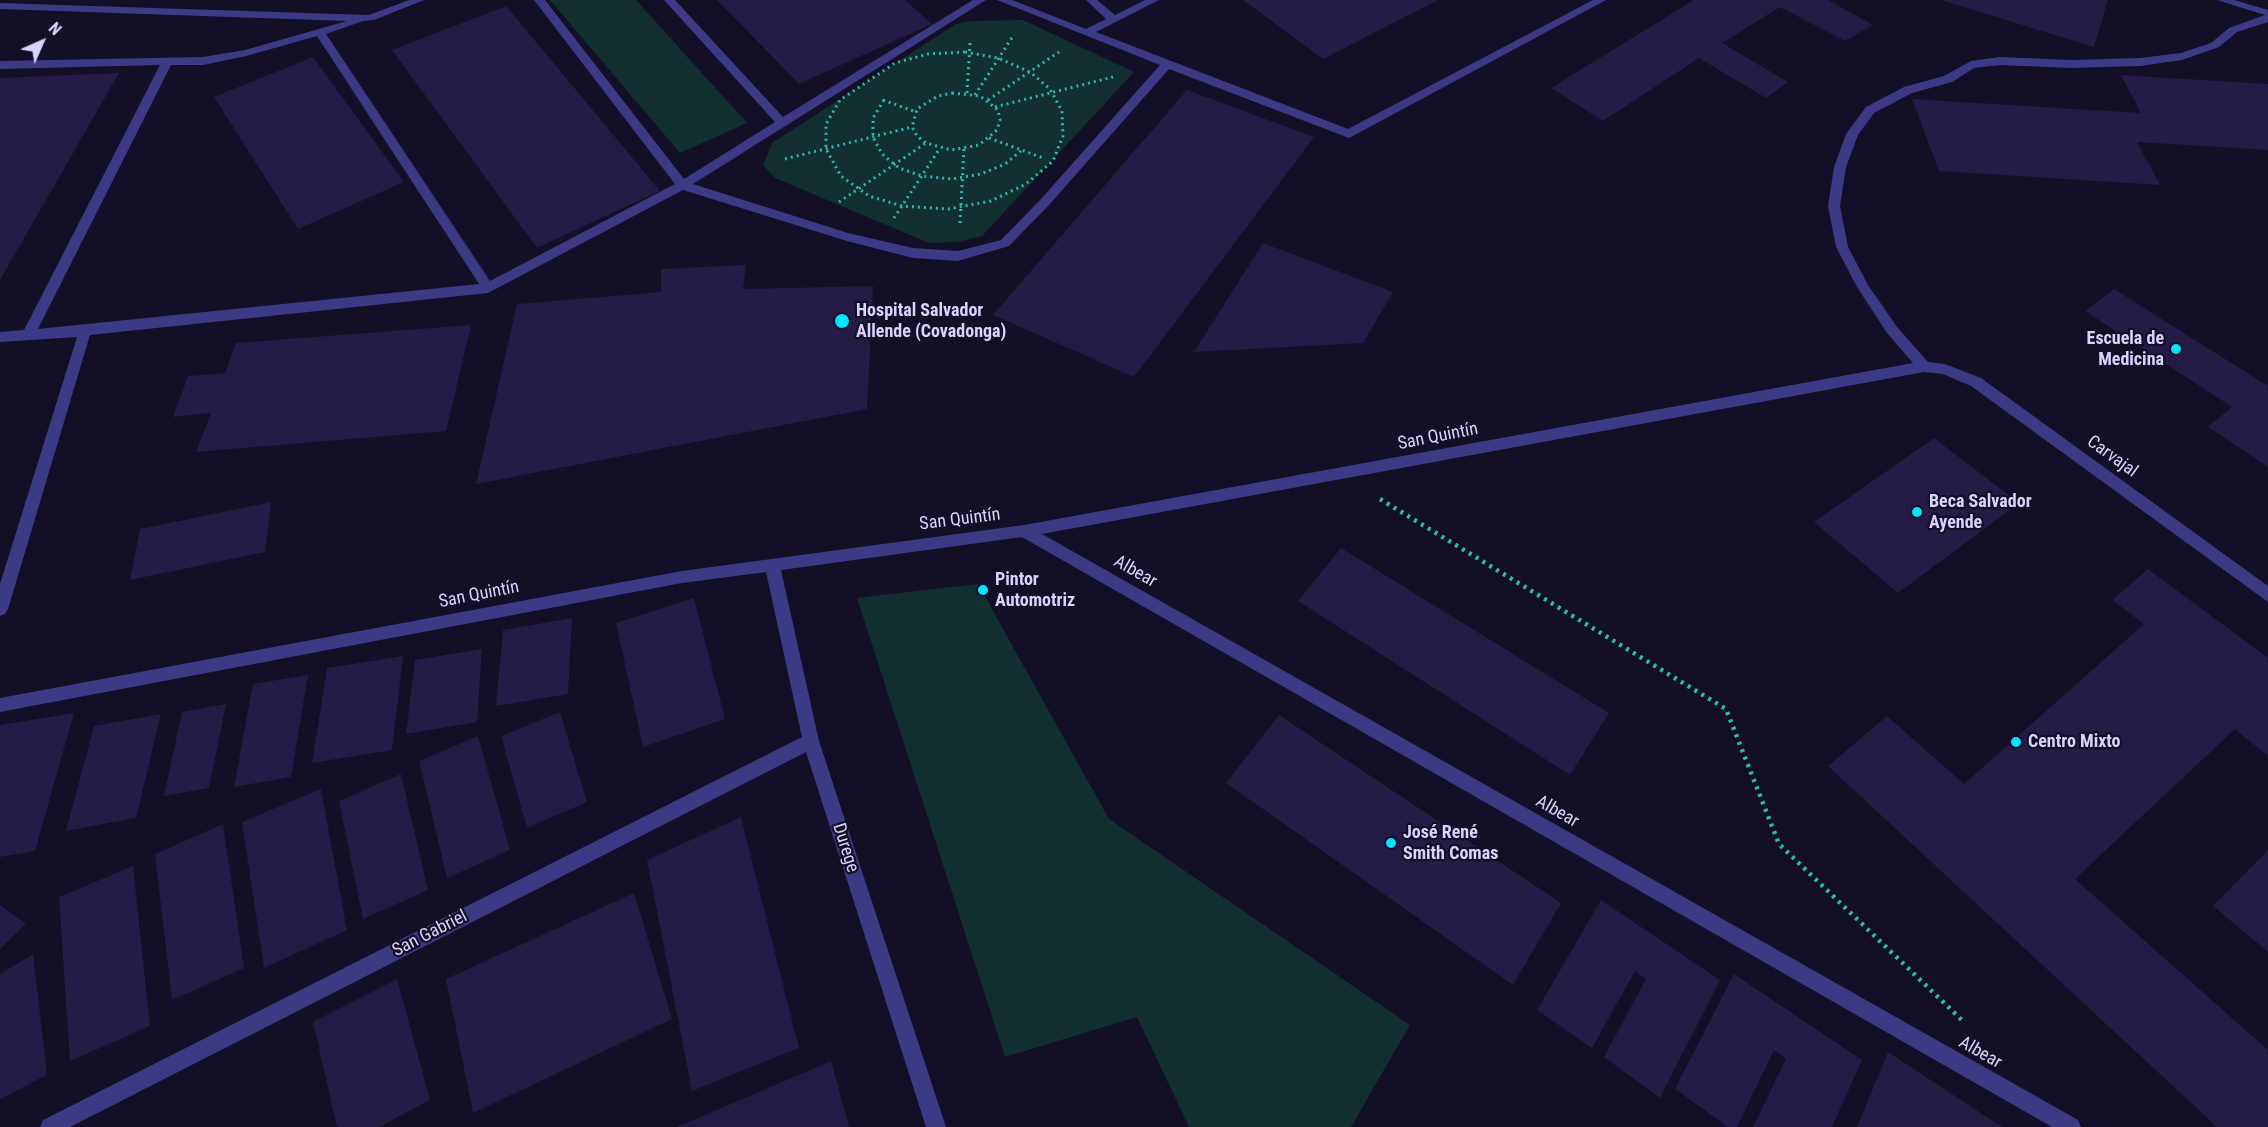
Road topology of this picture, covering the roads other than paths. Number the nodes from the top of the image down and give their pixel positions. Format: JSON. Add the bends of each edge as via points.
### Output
{"nodes":[{"id":1,"x":419,"y":0,"type":"edge"},
{"id":2,"x":539,"y":0,"type":"edge"},
{"id":3,"x":669,"y":0,"type":"edge"},
{"id":4,"x":981,"y":0,"type":"edge"},
{"id":5,"x":1002,"y":0,"type":"edge"},
{"id":6,"x":1091,"y":0,"type":"edge"},
{"id":7,"x":1154,"y":0,"type":"edge"},
{"id":8,"x":1601,"y":0,"type":"edge"},
{"id":9,"x":2222,"y":0,"type":"edge"},
{"id":10,"x":102,"y":4,"type":"edge"},
{"id":11,"x":0,"y":6,"type":"edge"},
{"id":12,"x":2268,"y":13,"type":"edge"},
{"id":13,"x":370,"y":18,"type":"junction"},
{"id":14,"x":2268,"y":18,"type":"edge"},
{"id":15,"x":1113,"y":20,"type":"junction"},
{"id":16,"x":1088,"y":32,"type":"junction"},
{"id":17,"x":320,"y":33,"type":"junction"},
{"id":18,"x":166,"y":62,"type":"junction"},
{"id":19,"x":1168,"y":63,"type":"junction"},
{"id":20,"x":0,"y":65,"type":"edge"},
{"id":21,"x":782,"y":123,"type":"junction"},
{"id":22,"x":682,"y":185,"type":"junction"},
{"id":23,"x":488,"y":288,"type":"junction"},
{"id":24,"x":85,"y":331,"type":"junction"},
{"id":25,"x":29,"y":334,"type":"junction"},
{"id":26,"x":0,"y":337,"type":"edge"},
{"id":27,"x":1924,"y":367,"type":"junction"},
{"id":28,"x":1024,"y":531,"type":"junction"},
{"id":29,"x":772,"y":564,"type":"junction"},
{"id":30,"x":2268,"y":595,"type":"edge"},
{"id":31,"x":0,"y":609,"type":"edge"},
{"id":32,"x":0,"y":705,"type":"edge"},
{"id":33,"x":811,"y":741,"type":"junction"},
{"id":34,"x":50,"y":1127,"type":"edge"},
{"id":35,"x":936,"y":1127,"type":"edge"},
{"id":36,"x":2071,"y":1127,"type":"edge"}],
"edges":[{"from":1,"to":13,"type":"street"},
{"from":2,"to":22,"type":"street"},
{"from":3,"to":21,"type":"street"},
{"from":4,"to":21,"type":"street"},
{"from":5,"to":16,"type":"street"},
{"from":6,"to":15,"type":"street"},
{"from":7,"to":15,"type":"street"},
{"from":8,"to":19,"type":"street","via":[[1349,135]]},
{"from":9,"to":12,"type":"street"},
{"from":10,"to":11,"type":"street"},
{"from":10,"to":13,"type":"street"},
{"from":13,"to":17,"type":"street"},
{"from":14,"to":27,"type":"street","via":[[2233,30],[2215,45],[2182,56],[2140,62],[2000,61],[1971,65],[1948,79],[1908,90],[1870,110],[1852,134],[1840,167],[1834,206],[1842,246],[1863,288]]},
{"from":15,"to":16,"type":"street"},
{"from":16,"to":19,"type":"street"},
{"from":17,"to":18,"type":"street","via":[[246,53],[203,61]]},
{"from":17,"to":23,"type":"street"},
{"from":18,"to":20,"type":"street"},
{"from":18,"to":25,"type":"street"},
{"from":19,"to":22,"type":"street","via":[[1005,243],[958,256],[913,253],[847,237]]},
{"from":21,"to":22,"type":"street"},
{"from":22,"to":23,"type":"street"},
{"from":23,"to":24,"type":"street"},
{"from":24,"to":25,"type":"street"},
{"from":24,"to":31,"type":"street"},
{"from":25,"to":26,"type":"street"},
{"from":27,"to":28,"type":"street","name":"San Quintín"},
{"from":27,"to":30,"type":"street","name":"Carvajal","via":[[1945,369],[1976,382]]},
{"from":28,"to":29,"type":"street","name":"San Quintín"},
{"from":28,"to":36,"type":"street","name":"Albear"},
{"from":29,"to":32,"type":"street","name":"San Quintín","via":[[682,577]]},
{"from":29,"to":33,"type":"street","name":"Durege"},
{"from":33,"to":34,"type":"street","name":"San Gabriel"},
{"from":33,"to":35,"type":"street","name":"Durege"}]}
